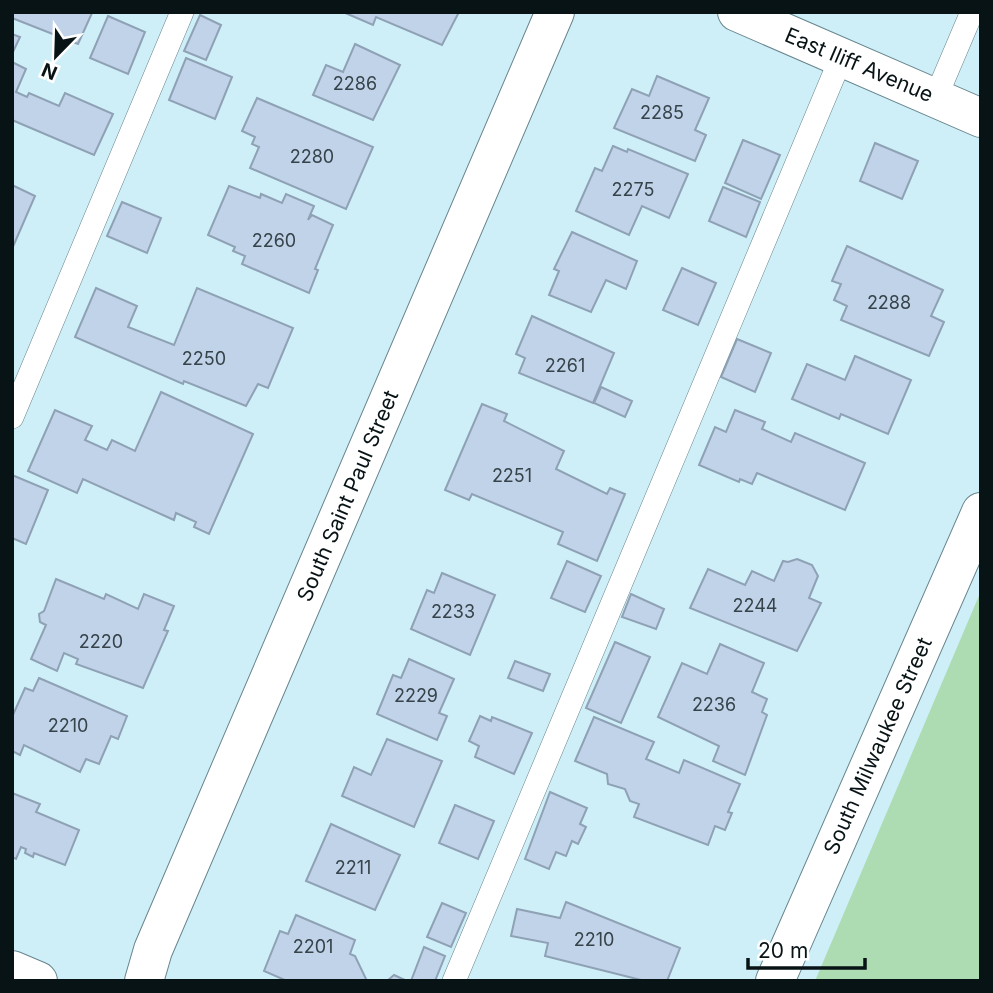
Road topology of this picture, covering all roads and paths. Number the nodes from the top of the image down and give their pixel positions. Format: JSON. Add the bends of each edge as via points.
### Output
{"nodes":[{"id":1,"x":182,"y":12,"type":"edge"},
{"id":2,"x":555,"y":12,"type":"edge"},
{"id":3,"x":737,"y":12,"type":"edge"},
{"id":4,"x":972,"y":12,"type":"edge"},
{"id":5,"x":841,"y":58,"type":"junction"},
{"id":6,"x":935,"y":99,"type":"junction"},
{"id":7,"x":981,"y":118,"type":"edge"},
{"id":8,"x":12,"y":417,"type":"edge"},
{"id":9,"x":981,"y":512,"type":"edge"},
{"id":10,"x":12,"y":970,"type":"edge"},
{"id":11,"x":38,"y":981,"type":"edge"},
{"id":12,"x":144,"y":981,"type":"edge"},
{"id":13,"x":454,"y":981,"type":"edge"},
{"id":14,"x":775,"y":981,"type":"edge"}],
"edges":[{"from":1,"to":8,"type":"lane"},
{"from":2,"to":12,"type":"street","name":"South Saint Paul Street"},
{"from":3,"to":5,"type":"street","name":"East Iliff Avenue"},
{"from":4,"to":6,"type":"lane"},
{"from":5,"to":6,"type":"street","name":"East Iliff Avenue"},
{"from":5,"to":13,"type":"lane"},
{"from":6,"to":7,"type":"street","name":"East Iliff Avenue"},
{"from":9,"to":14,"type":"street","name":"South Milwaukee Street"},
{"from":10,"to":11,"type":"street"}]}
